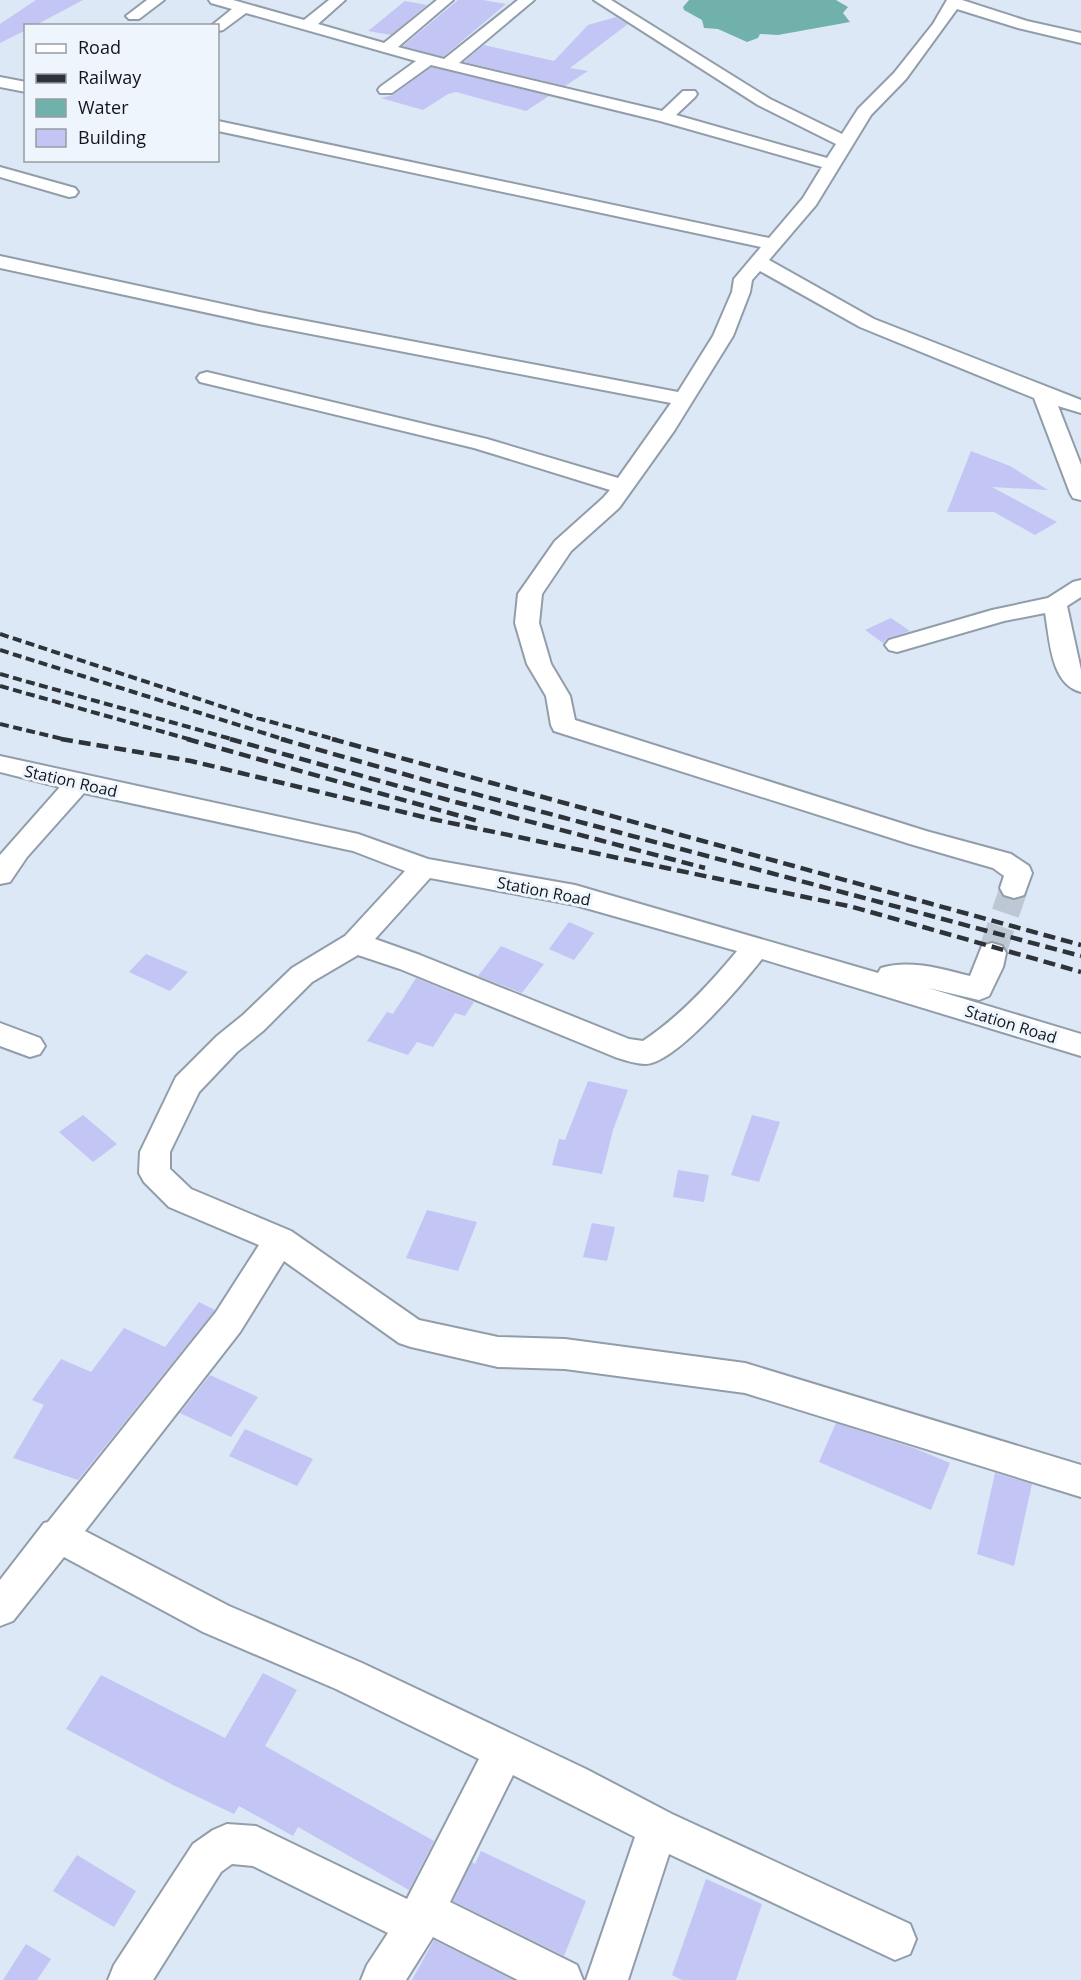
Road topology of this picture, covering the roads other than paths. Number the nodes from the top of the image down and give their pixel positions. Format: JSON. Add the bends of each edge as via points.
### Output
{"nodes":[{"id":1,"x":157,"y":0,"type":"edge"},
{"id":2,"x":216,"y":0,"type":"edge"},
{"id":3,"x":338,"y":0,"type":"edge"},
{"id":4,"x":446,"y":0,"type":"edge"},
{"id":5,"x":527,"y":0,"type":"edge"},
{"id":6,"x":607,"y":1,"type":"edge"},
{"id":7,"x":953,"y":2,"type":"edge"},
{"id":8,"x":244,"y":7,"type":"junction"},
{"id":9,"x":134,"y":16,"type":"dead end"},
{"id":10,"x":307,"y":25,"type":"junction"},
{"id":11,"x":219,"y":26,"type":"edge"},
{"id":12,"x":1081,"y":38,"type":"edge"},
{"id":13,"x":388,"y":47,"type":"junction"},
{"id":14,"x":428,"y":60,"type":"junction"},
{"id":15,"x":447,"y":65,"type":"junction"},
{"id":16,"x":0,"y":82,"type":"edge"},
{"id":17,"x":24,"y":87,"type":"edge"},
{"id":18,"x":386,"y":90,"type":"dead end"},
{"id":19,"x":689,"y":94,"type":"dead end"},
{"id":20,"x":665,"y":117,"type":"junction"},
{"id":21,"x":219,"y":126,"type":"edge"},
{"id":22,"x":845,"y":142,"type":"junction"},
{"id":23,"x":832,"y":165,"type":"junction"},
{"id":24,"x":0,"y":172,"type":"edge"},
{"id":25,"x":69,"y":192,"type":"dead end"},
{"id":26,"x":773,"y":244,"type":"junction"},
{"id":27,"x":0,"y":262,"type":"edge"},
{"id":28,"x":758,"y":262,"type":"junction"},
{"id":29,"x":26,"y":268,"type":"junction"},
{"id":30,"x":0,"y":284,"type":"edge"},
{"id":31,"x":207,"y":378,"type":"dead end"},
{"id":32,"x":1043,"y":394,"type":"junction"},
{"id":33,"x":684,"y":399,"type":"junction"},
{"id":34,"x":1081,"y":407,"type":"edge"},
{"id":35,"x":624,"y":487,"type":"junction"},
{"id":36,"x":1081,"y":493,"type":"edge"},
{"id":37,"x":1081,"y":587,"type":"edge"},
{"id":38,"x":1055,"y":604,"type":"junction"},
{"id":39,"x":897,"y":645,"type":"dead end"},
{"id":40,"x":1081,"y":684,"type":"edge"},
{"id":41,"x":0,"y":764,"type":"edge"},
{"id":42,"x":78,"y":783,"type":"junction"},
{"id":43,"x":424,"y":868,"type":"junction"},
{"id":44,"x":0,"y":875,"type":"edge"},
{"id":45,"x":1014,"y":888,"type":"tunnel mouth"},
{"id":46,"x":355,"y":943,"type":"junction"},
{"id":47,"x":755,"y":948,"type":"junction"},
{"id":48,"x":992,"y":953,"type":"tunnel mouth"},
{"id":49,"x":859,"y":977,"type":"junction"},
{"id":50,"x":0,"y":1034,"type":"edge"},
{"id":51,"x":1081,"y":1045,"type":"edge"},
{"id":52,"x":30,"y":1046,"type":"dead end"},
{"id":53,"x":280,"y":1240,"type":"junction"},
{"id":54,"x":1081,"y":1481,"type":"edge"},
{"id":55,"x":57,"y":1535,"type":"junction"},
{"id":56,"x":0,"y":1608,"type":"edge"},
{"id":57,"x":504,"y":1751,"type":"junction"},
{"id":58,"x":658,"y":1828,"type":"junction"},
{"id":59,"x":420,"y":1918,"type":"junction"},
{"id":60,"x":895,"y":1939,"type":"dead end"},
{"id":61,"x":129,"y":1980,"type":"edge"},
{"id":62,"x":382,"y":1980,"type":"edge"},
{"id":63,"x":562,"y":1980,"type":"edge"},
{"id":64,"x":607,"y":1980,"type":"edge"}],
"edges":[{"from":1,"to":9,"type":"street"},
{"from":2,"to":8,"type":"street"},
{"from":3,"to":10,"type":"street"},
{"from":4,"to":13,"type":"street"},
{"from":5,"to":15,"type":"street"},
{"from":6,"to":22,"type":"street","via":[[764,102]]},
{"from":7,"to":12,"type":"street","via":[[1016,23]]},
{"from":7,"to":22,"type":"street","via":[[923,47],[864,112]]},
{"from":8,"to":10,"type":"street"},
{"from":8,"to":11,"type":"street"},
{"from":10,"to":13,"type":"street"},
{"from":13,"to":14,"type":"street"},
{"from":14,"to":15,"type":"street"},
{"from":14,"to":18,"type":"street"},
{"from":15,"to":20,"type":"street"},
{"from":16,"to":17,"type":"street"},
{"from":19,"to":20,"type":"street"},
{"from":20,"to":23,"type":"street"},
{"from":21,"to":26,"type":"street"},
{"from":22,"to":23,"type":"street"},
{"from":23,"to":26,"type":"street","via":[[810,201]]},
{"from":24,"to":25,"type":"street"},
{"from":26,"to":28,"type":"street"},
{"from":27,"to":29,"type":"street"},
{"from":28,"to":32,"type":"street","via":[[867,323]]},
{"from":28,"to":33,"type":"street","via":[[742,279],[741,292],[723,336]]},
{"from":29,"to":30,"type":"street"},
{"from":29,"to":33,"type":"street","via":[[259,318]]},
{"from":31,"to":35,"type":"street","via":[[480,443]]},
{"from":32,"to":34,"type":"street"},
{"from":32,"to":36,"type":"street"},
{"from":33,"to":35,"type":"street"},
{"from":35,"to":45,"type":"street","via":[[563,546],[530,594],[527,623],[539,664],[558,696],[563,725],[1002,861],[1019,873]]},
{"from":37,"to":38,"type":"street"},
{"from":38,"to":39,"type":"street","via":[[1000,615]]},
{"from":38,"to":40,"type":"street","via":[[1070,672]]},
{"from":41,"to":42,"type":"street","name":"Station Road"},
{"from":42,"to":43,"type":"street","name":"Station Road","via":[[358,843]]},
{"from":42,"to":44,"type":"street"},
{"from":43,"to":46,"type":"street"},
{"from":43,"to":47,"type":"street","name":"Station Road","via":[[575,895]]},
{"from":46,"to":47,"type":"street","via":[[625,1049],[647,1053],[663,1043],[729,981]]},
{"from":46,"to":53,"type":"street","via":[[302,975],[187,1085],[155,1152],[155,1173],[180,1198]]},
{"from":47,"to":49,"type":"street","name":"Station Road"},
{"from":48,"to":49,"type":"street","via":[[992,964],[979,989],[936,978],[886,974]]},
{"from":49,"to":51,"type":"street","name":"Station Road"},
{"from":50,"to":52,"type":"street"},
{"from":53,"to":54,"type":"street","via":[[411,1333],[498,1352],[565,1354],[746,1378]]},
{"from":53,"to":55,"type":"street","via":[[228,1322]]},
{"from":55,"to":56,"type":"street"},
{"from":55,"to":57,"type":"street","via":[[216,1619],[349,1676]]},
{"from":57,"to":58,"type":"street"},
{"from":57,"to":59,"type":"street"},
{"from":58,"to":60,"type":"street"},
{"from":58,"to":64,"type":"street"},
{"from":59,"to":61,"type":"street","via":[[256,1846],[227,1844],[207,1858]]},
{"from":59,"to":62,"type":"street"},
{"from":59,"to":63,"type":"street"}]}
